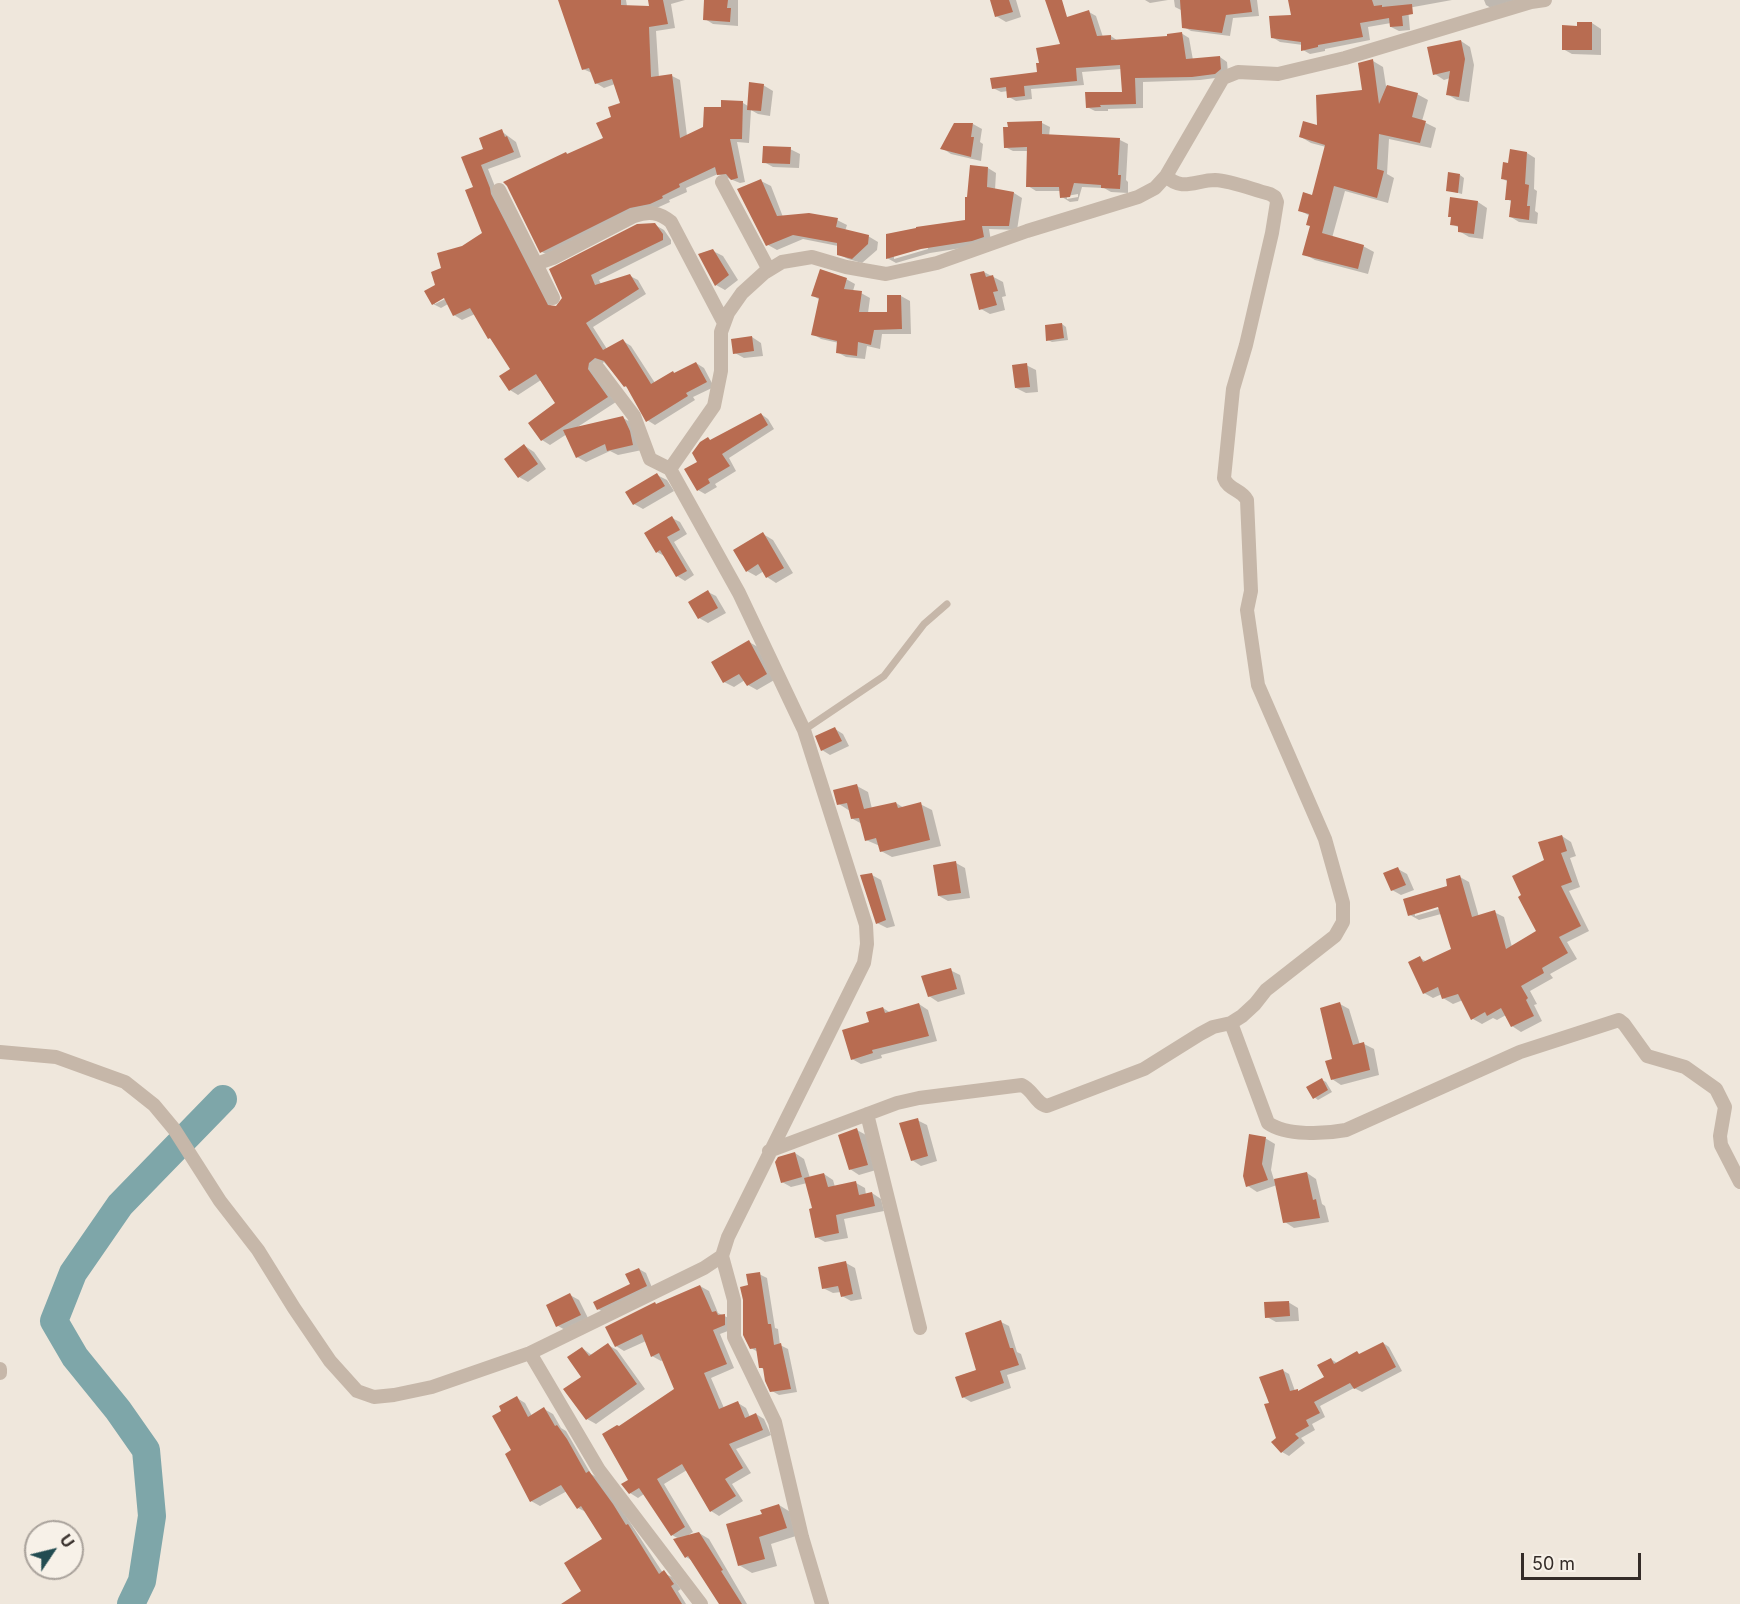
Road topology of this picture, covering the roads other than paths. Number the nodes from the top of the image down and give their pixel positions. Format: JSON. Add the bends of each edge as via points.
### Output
{"nodes":[{"id":1,"x":1545,"y":0,"type":"edge"},
{"id":2,"x":1166,"y":176,"type":"junction"},
{"id":3,"x":722,"y":182,"type":"dead end"},
{"id":4,"x":499,"y":190,"type":"dead end"},
{"id":5,"x":536,"y":264,"type":"junction"},
{"id":6,"x":769,"y":270,"type":"junction"},
{"id":7,"x":553,"y":298,"type":"dead end"},
{"id":8,"x":724,"y":322,"type":"junction"},
{"id":9,"x":597,"y":367,"type":"dead end"},
{"id":10,"x":669,"y":469,"type":"junction"},
{"id":11,"x":947,"y":604,"type":"dead end"},
{"id":12,"x":804,"y":730,"type":"junction"},
{"id":13,"x":1231,"y":1023,"type":"junction"},
{"id":14,"x":0,"y":1052,"type":"edge"},
{"id":15,"x":867,"y":1114,"type":"junction"},
{"id":16,"x":769,"y":1151,"type":"junction"},
{"id":17,"x":1740,"y":1182,"type":"edge"},
{"id":18,"x":722,"y":1256,"type":"junction"},
{"id":19,"x":920,"y":1328,"type":"dead end"},
{"id":20,"x":530,"y":1353,"type":"junction"},
{"id":21,"x":701,"y":1604,"type":"edge"},
{"id":22,"x":822,"y":1604,"type":"edge"}],
"edges":[{"from":1,"to":2,"type":"street","via":[[1345,58],[1278,74],[1238,72],[1223,78]]},
{"from":2,"to":6,"type":"street","via":[[1138,197],[937,263],[886,274],[812,257],[782,262]]},
{"from":2,"to":13,"type":"street","via":[[1181,185],[1216,180],[1270,194],[1277,202],[1233,389],[1224,478],[1247,500],[1251,591],[1247,610],[1258,684],[1326,842],[1344,914],[1335,936]]},
{"from":3,"to":6,"type":"street"},
{"from":4,"to":5,"type":"street"},
{"from":5,"to":7,"type":"street"},
{"from":5,"to":8,"type":"street","via":[[634,216],[663,215],[671,222]]},
{"from":6,"to":8,"type":"street","via":[[742,293]]},
{"from":8,"to":10,"type":"street","via":[[714,406]]},
{"from":9,"to":10,"type":"street","via":[[634,416],[650,459]]},
{"from":10,"to":12,"type":"street","via":[[739,593]]},
{"from":11,"to":12,"type":"lane","via":[[924,624],[884,676]]},
{"from":12,"to":16,"type":"street","via":[[866,925],[867,944],[864,963]]},
{"from":13,"to":15,"type":"street","via":[[1213,1027],[1144,1069],[1051,1106],[1042,1105],[1027,1088],[1018,1085],[919,1098]]},
{"from":13,"to":17,"type":"street","via":[[1268,1123],[1327,1133],[1346,1130],[1520,1053],[1616,1021],[1624,1024],[1647,1056],[1684,1067],[1715,1087],[1725,1107],[1721,1145]]},
{"from":14,"to":20,"type":"street","via":[[56,1057],[125,1082],[154,1105],[258,1250],[330,1361],[357,1391],[375,1396],[394,1395],[432,1387]]},
{"from":15,"to":16,"type":"street"},
{"from":15,"to":19,"type":"street"},
{"from":16,"to":18,"type":"street"},
{"from":18,"to":20,"type":"street"},
{"from":18,"to":22,"type":"street","via":[[734,1300],[734,1337],[775,1422]]},
{"from":20,"to":21,"type":"street","via":[[599,1470]]}]}
